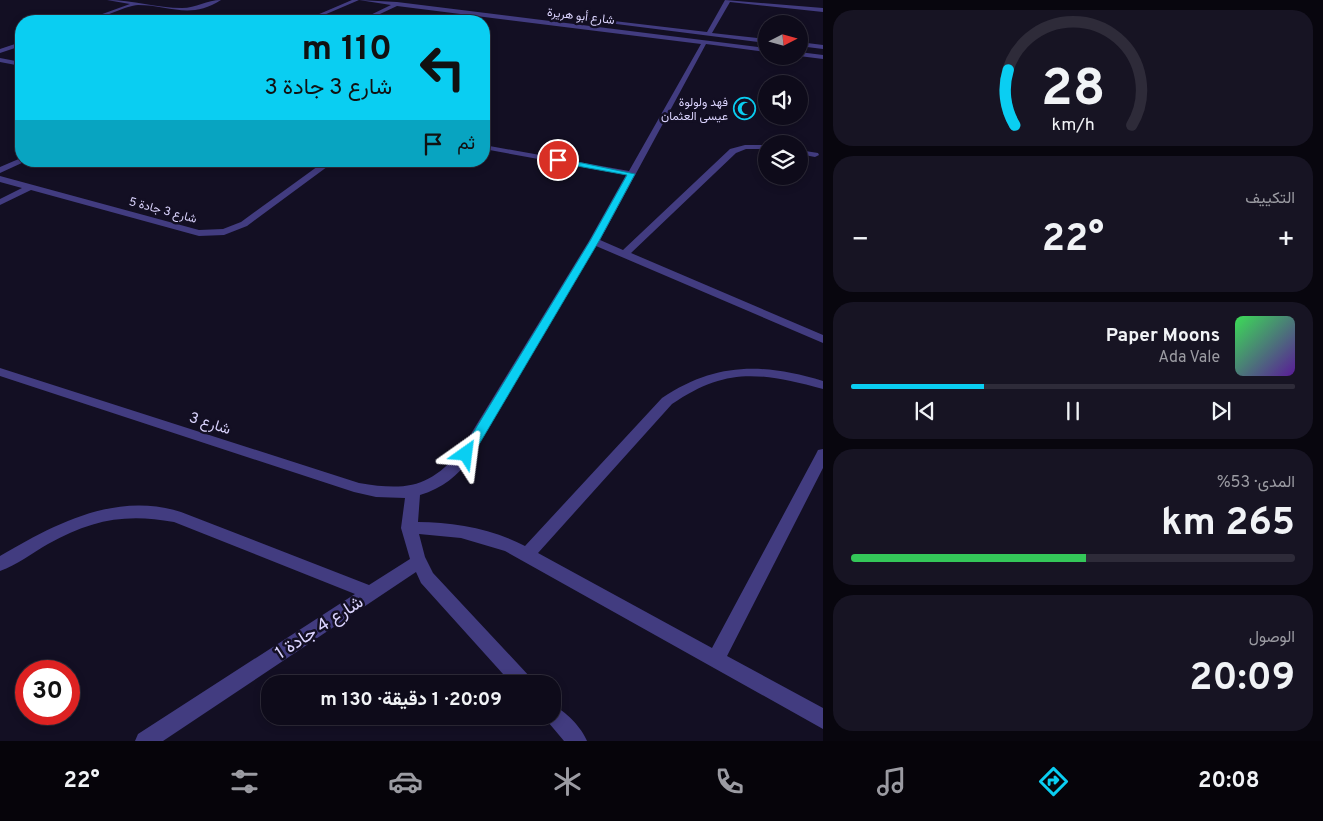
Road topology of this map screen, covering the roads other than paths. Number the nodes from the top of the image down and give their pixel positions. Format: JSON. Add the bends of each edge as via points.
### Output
{"nodes":[{"id":1,"x":110,"y":0,"type":"edge"},
{"id":2,"x":147,"y":0,"type":"edge"},
{"id":3,"x":218,"y":0,"type":"edge"},
{"id":4,"x":356,"y":0,"type":"edge"},
{"id":5,"x":362,"y":0,"type":"edge"},
{"id":6,"x":416,"y":0,"type":"edge"},
{"id":7,"x":728,"y":0,"type":"edge"},
{"id":8,"x":136,"y":4,"type":"junction"},
{"id":9,"x":397,"y":4,"type":"junction"},
{"id":10,"x":823,"y":10,"type":"edge"},
{"id":11,"x":514,"y":11,"type":"dead end"},
{"id":12,"x":104,"y":15,"type":"edge"},
{"id":13,"x":320,"y":15,"type":"edge"},
{"id":14,"x":374,"y":15,"type":"edge"},
{"id":15,"x":480,"y":15,"type":"edge"},
{"id":16,"x":490,"y":16,"type":"edge"},
{"id":17,"x":572,"y":18,"type":"dead end"},
{"id":18,"x":706,"y":39,"type":"junction"},
{"id":19,"x":758,"y":40,"type":"edge"},
{"id":20,"x":808,"y":45,"type":"edge"},
{"id":21,"x":15,"y":46,"type":"edge"},
{"id":22,"x":823,"y":47,"type":"edge"},
{"id":23,"x":758,"y":49,"type":"edge"},
{"id":24,"x":0,"y":51,"type":"edge"},
{"id":25,"x":808,"y":55,"type":"edge"},
{"id":26,"x":823,"y":57,"type":"edge"},
{"id":27,"x":0,"y":60,"type":"edge"},
{"id":28,"x":15,"y":63,"type":"edge"},
{"id":29,"x":15,"y":65,"type":"edge"},
{"id":30,"x":0,"y":69,"type":"edge"},
{"id":31,"x":758,"y":147,"type":"edge"},
{"id":32,"x":490,"y":148,"type":"edge"},
{"id":33,"x":808,"y":154,"type":"edge"},
{"id":34,"x":815,"y":155,"type":"dead end"},
{"id":35,"x":15,"y":163,"type":"edge"},
{"id":36,"x":323,"y":167,"type":"edge"},
{"id":37,"x":0,"y":170,"type":"edge"},
{"id":38,"x":632,"y":174,"type":"junction"},
{"id":39,"x":0,"y":179,"type":"edge"},
{"id":40,"x":30,"y":188,"type":"junction"},
{"id":41,"x":0,"y":202,"type":"edge"},
{"id":42,"x":594,"y":241,"type":"junction"},
{"id":43,"x":624,"y":254,"type":"junction"},
{"id":44,"x":823,"y":339,"type":"edge"},
{"id":45,"x":0,"y":372,"type":"edge"},
{"id":46,"x":823,"y":385,"type":"edge"},
{"id":47,"x":823,"y":454,"type":"edge"},
{"id":48,"x":413,"y":493,"type":"junction"},
{"id":49,"x":409,"y":528,"type":"junction"},
{"id":50,"x":526,"y":555,"type":"junction"},
{"id":51,"x":418,"y":562,"type":"junction"},
{"id":52,"x":0,"y":564,"type":"edge"},
{"id":53,"x":370,"y":593,"type":"junction"},
{"id":54,"x":715,"y":660,"type":"junction"},
{"id":55,"x":516,"y":675,"type":"edge"},
{"id":56,"x":823,"y":719,"type":"edge"},
{"id":57,"x":561,"y":724,"type":"edge"},
{"id":58,"x":145,"y":741,"type":"edge"},
{"id":59,"x":577,"y":741,"type":"edge"}],
"edges":[{"from":1,"to":8,"type":"street"},
{"from":2,"to":8,"type":"street"},
{"from":3,"to":8,"type":"street","via":[[190,10]]},
{"from":4,"to":13,"type":"street"},
{"from":5,"to":9,"type":"street","name":"شارع أبو هريرة"},
{"from":6,"to":11,"type":"street"},
{"from":7,"to":10,"type":"street"},
{"from":7,"to":18,"type":"street"},
{"from":8,"to":12,"type":"street"},
{"from":9,"to":14,"type":"street"},
{"from":9,"to":15,"type":"street","name":"شارع أبو هريرة"},
{"from":16,"to":18,"type":"street","name":"شارع أبو هريرة"},
{"from":17,"to":18,"type":"street","name":"شارع أبو هريرة"},
{"from":18,"to":19,"type":"street","name":"شارع أبو هريرة"},
{"from":18,"to":23,"type":"street","name":"شارع أبو هريرة"},
{"from":18,"to":38,"type":"street"},
{"from":20,"to":22,"type":"street"},
{"from":21,"to":24,"type":"street"},
{"from":25,"to":26,"type":"street"},
{"from":27,"to":28,"type":"street"},
{"from":29,"to":30,"type":"street"},
{"from":31,"to":43,"type":"street","via":[[733,151]]},
{"from":32,"to":38,"type":"street"},
{"from":33,"to":34,"type":"street"},
{"from":35,"to":37,"type":"street"},
{"from":36,"to":40,"type":"street","name":"شارع 3 جادة 5","via":[[244,224],[224,232],[199,233]]},
{"from":38,"to":42,"type":"street"},
{"from":39,"to":40,"type":"street","name":"شارع 3 جادة 5"},
{"from":40,"to":41,"type":"street"},
{"from":42,"to":43,"type":"street"},
{"from":42,"to":48,"type":"street","via":[[466,454],[446,478]]},
{"from":43,"to":44,"type":"street"},
{"from":45,"to":48,"type":"street","name":"شارع 3","via":[[359,488]]},
{"from":46,"to":50,"type":"street","via":[[787,375],[745,372],[708,377],[692,384],[667,401]]},
{"from":47,"to":54,"type":"street"},
{"from":48,"to":49,"type":"street"},
{"from":49,"to":50,"type":"street","via":[[453,529],[482,535]]},
{"from":49,"to":51,"type":"street"},
{"from":50,"to":54,"type":"street"},
{"from":51,"to":53,"type":"street","name":"شارع 4 جادة 1"},
{"from":51,"to":55,"type":"street","via":[[427,578]]},
{"from":52,"to":53,"type":"street","via":[[60,529],[83,520],[106,513],[155,510]]},
{"from":53,"to":58,"type":"street","name":"شارع 4 جادة 1"},
{"from":54,"to":56,"type":"street"},
{"from":57,"to":59,"type":"street"}]}
